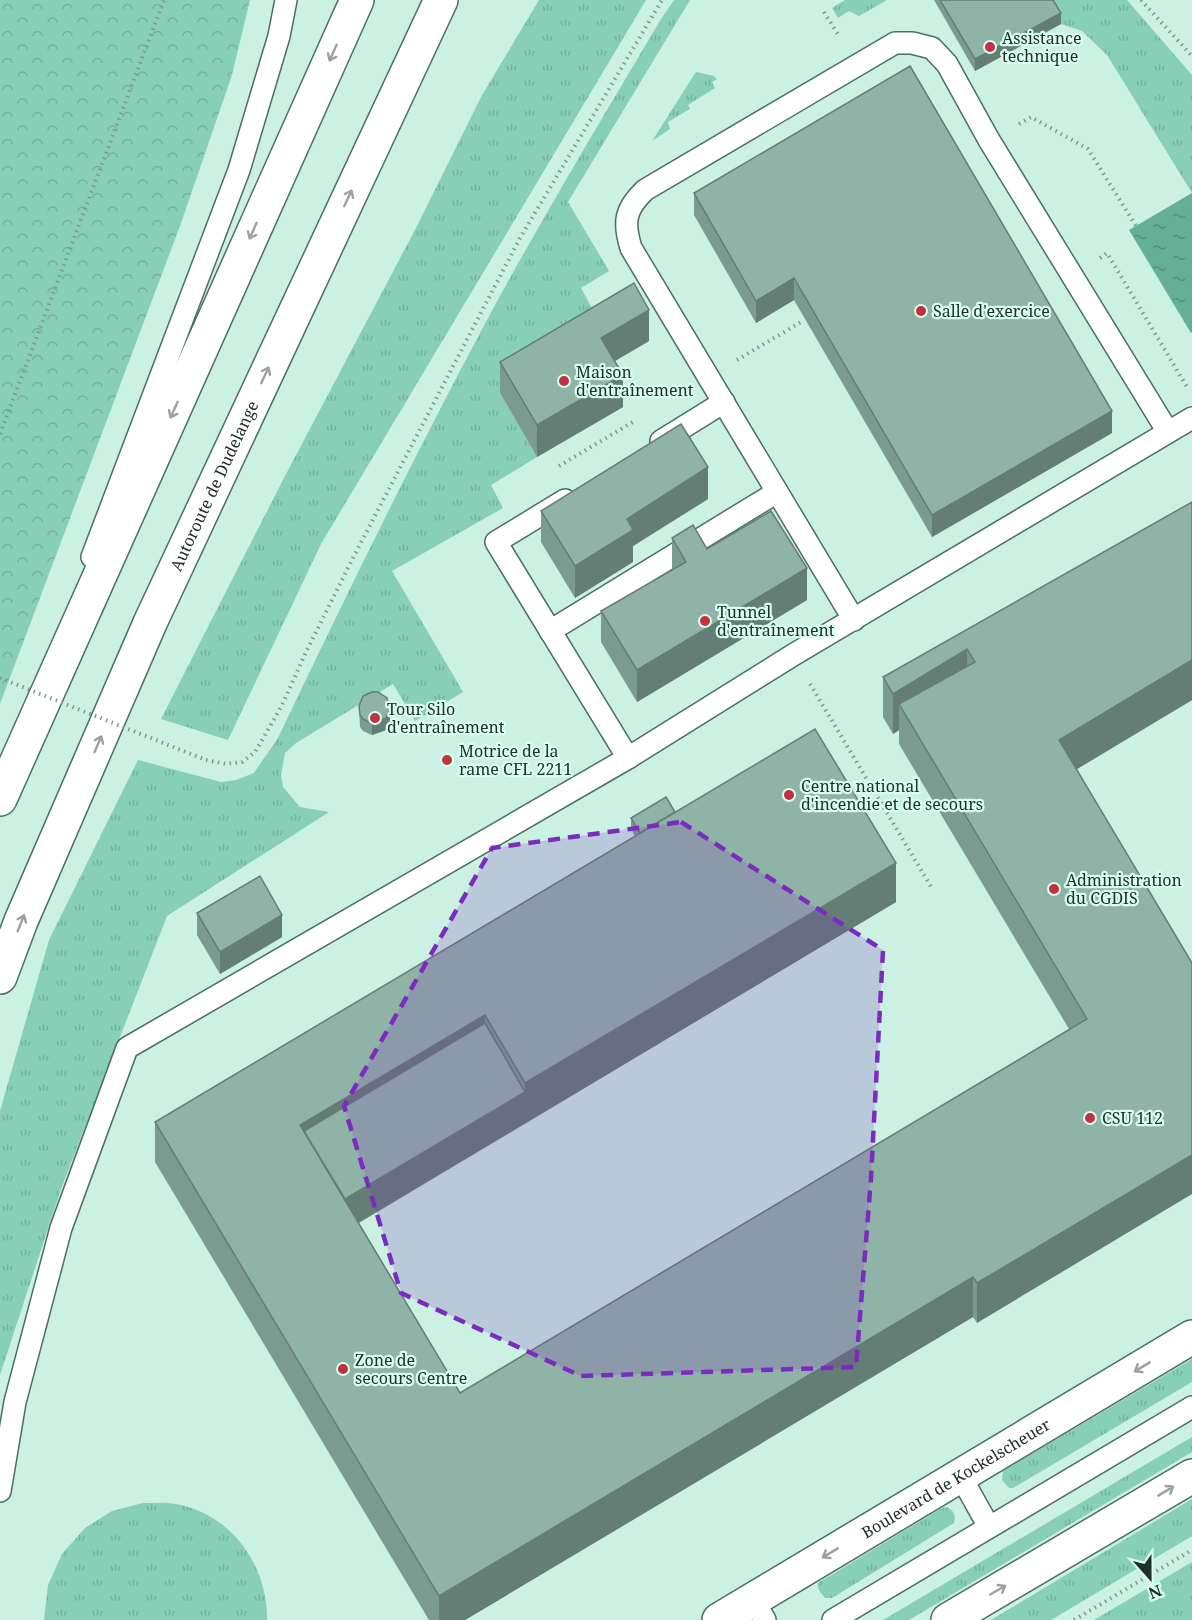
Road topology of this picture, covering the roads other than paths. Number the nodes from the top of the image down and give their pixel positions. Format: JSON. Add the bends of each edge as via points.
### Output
{"nodes":[{"id":1,"x":286,"y":0,"type":"edge"},
{"id":2,"x":357,"y":0,"type":"edge"},
{"id":3,"x":441,"y":0,"type":"edge"},
{"id":4,"x":724,"y":402,"type":"junction"},
{"id":5,"x":1192,"y":418,"type":"edge"},
{"id":6,"x":1168,"y":432,"type":"junction"},
{"id":7,"x":639,"y":454,"type":"edge"},
{"id":8,"x":580,"y":490,"type":"edge"},
{"id":9,"x":777,"y":492,"type":"junction"},
{"id":10,"x":854,"y":620,"type":"junction"},
{"id":11,"x":550,"y":631,"type":"junction"},
{"id":12,"x":628,"y":758,"type":"junction"},
{"id":13,"x":0,"y":797,"type":"edge"},
{"id":14,"x":0,"y":977,"type":"edge"},
{"id":15,"x":1192,"y":1337,"type":"edge"},
{"id":16,"x":1192,"y":1407,"type":"edge"},
{"id":17,"x":960,"y":1475,"type":"junction"},
{"id":18,"x":1192,"y":1476,"type":"edge"},
{"id":19,"x":0,"y":1491,"type":"edge"},
{"id":20,"x":989,"y":1527,"type":"junction"},
{"id":21,"x":759,"y":1610,"type":"edge"},
{"id":22,"x":719,"y":1620,"type":"edge"},
{"id":23,"x":833,"y":1620,"type":"edge"},
{"id":24,"x":948,"y":1620,"type":"edge"}],
"edges":[{"from":1,"to":13,"type":"lane","via":[[239,170]]},
{"from":2,"to":13,"type":"main road","one_way":true},
{"from":14,"to":3,"type":"main road","name":"Autoroute de Dudelange","one_way":true,"via":[[150,623]]},
{"from":4,"to":6,"type":"lane","via":[[631,248],[626,231],[627,213],[645,190],[895,43],[912,43],[932,48],[947,64],[989,140]]},
{"from":4,"to":7,"type":"lane"},
{"from":4,"to":9,"type":"lane"},
{"from":5,"to":6,"type":"lane"},
{"from":6,"to":10,"type":"lane"},
{"from":8,"to":11,"type":"lane","via":[[496,542]]},
{"from":9,"to":10,"type":"lane"},
{"from":9,"to":11,"type":"lane"},
{"from":10,"to":12,"type":"lane"},
{"from":11,"to":12,"type":"lane"},
{"from":12,"to":19,"type":"lane","via":[[127,1048],[61,1228],[15,1402]]},
{"from":15,"to":17,"type":"main road","name":"Boulevard de Kockelscheuer","one_way":true},
{"from":16,"to":20,"type":"lane"},
{"from":17,"to":20,"type":"lane"},
{"from":17,"to":21,"type":"main road","name":"Boulevard de Kockelscheuer","one_way":true},
{"from":24,"to":18,"type":"main road","one_way":true},
{"from":20,"to":23,"type":"lane"},
{"from":21,"to":22,"type":"main road","name":"Boulevard de Kockelscheuer"}]}
